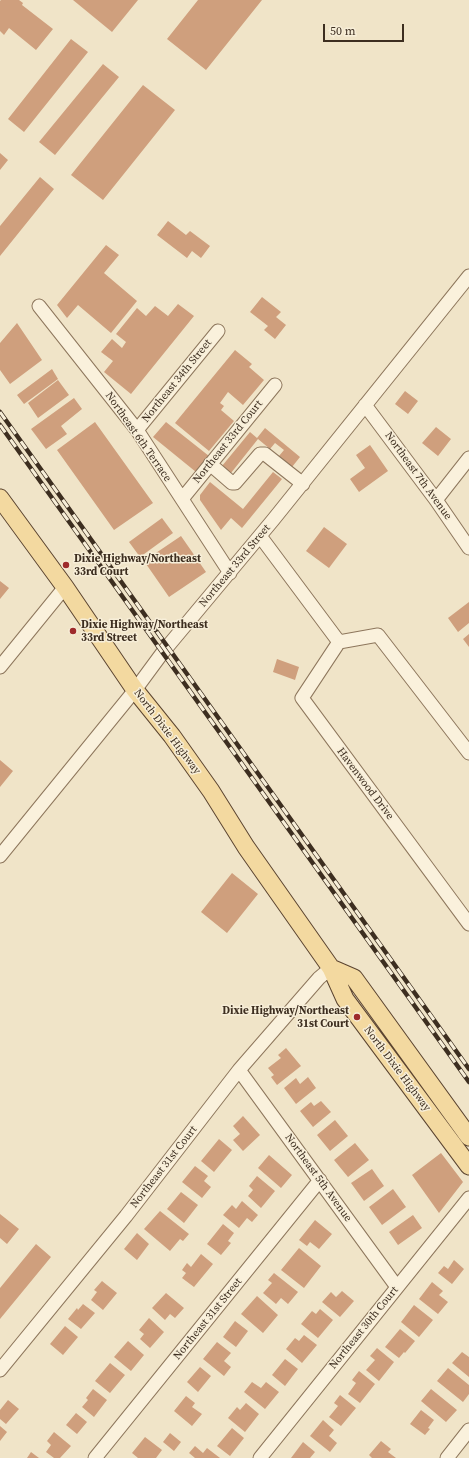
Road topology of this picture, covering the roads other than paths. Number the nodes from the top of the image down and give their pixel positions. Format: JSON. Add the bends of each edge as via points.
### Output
{"nodes":[{"id":1,"x":469,"y":276,"type":"edge"},
{"id":2,"x":39,"y":306,"type":"dead end"},
{"id":3,"x":218,"y":331,"type":"dead end"},
{"id":4,"x":275,"y":385,"type":"dead end"},
{"id":5,"x":365,"y":405,"type":"junction"},
{"id":6,"x":136,"y":430,"type":"junction"},
{"id":7,"x":469,"y":458,"type":"edge"},
{"id":8,"x":210,"y":464,"type":"junction"},
{"id":9,"x":303,"y":484,"type":"junction"},
{"id":10,"x":0,"y":498,"type":"edge"},
{"id":11,"x":182,"y":499,"type":"junction"},
{"id":12,"x":436,"y":500,"type":"junction"},
{"id":13,"x":260,"y":536,"type":"junction"},
{"id":14,"x":469,"y":548,"type":"edge"},
{"id":15,"x":230,"y":573,"type":"junction"},
{"id":16,"x":65,"y":587,"type":"junction"},
{"id":17,"x":339,"y":642,"type":"junction"},
{"id":18,"x":0,"y":667,"type":"edge"},
{"id":19,"x":135,"y":690,"type":"junction"},
{"id":20,"x":469,"y":753,"type":"edge"},
{"id":21,"x":0,"y":856,"type":"edge"},
{"id":22,"x":469,"y":924,"type":"edge"},
{"id":23,"x":331,"y":968,"type":"junction"},
{"id":24,"x":239,"y":1070,"type":"junction"},
{"id":25,"x":469,"y":1137,"type":"edge"},
{"id":26,"x":469,"y":1166,"type":"edge"},
{"id":27,"x":320,"y":1180,"type":"junction"},
{"id":28,"x":469,"y":1198,"type":"edge"},
{"id":29,"x":397,"y":1287,"type":"junction"},
{"id":30,"x":0,"y":1370,"type":"edge"},
{"id":31,"x":469,"y":1430,"type":"edge"},
{"id":32,"x":95,"y":1458,"type":"edge"},
{"id":33,"x":260,"y":1458,"type":"edge"},
{"id":34,"x":447,"y":1458,"type":"edge"}],
"edges":[{"from":1,"to":5,"type":"street","name":"Northeast 33rd Street"},
{"from":2,"to":6,"type":"street","name":"Northeast 6th Terrace"},
{"from":3,"to":6,"type":"street","name":"Northeast 34th Street"},
{"from":4,"to":8,"type":"street","name":"Northeast 33rd Court"},
{"from":5,"to":9,"type":"street","name":"Northeast 33rd Street"},
{"from":5,"to":12,"type":"street","name":"Northeast 7th Avenue"},
{"from":6,"to":11,"type":"street","name":"Northeast 6th Terrace"},
{"from":7,"to":12,"type":"street"},
{"from":8,"to":9,"type":"street","via":[[235,483],[260,454],[265,454]]},
{"from":8,"to":11,"type":"street","name":"Northeast 33rd Court"},
{"from":9,"to":13,"type":"street","name":"Northeast 33rd Street"},
{"from":10,"to":16,"type":"main road","name":"North Dixie Highway"},
{"from":11,"to":15,"type":"street","name":"Northeast 6th Terrace"},
{"from":12,"to":14,"type":"street","name":"Northeast 7th Avenue"},
{"from":13,"to":15,"type":"street","name":"Northeast 33rd Street"},
{"from":13,"to":17,"type":"street"},
{"from":15,"to":19,"type":"street","name":"Northeast 33rd Street","via":[[163,652]]},
{"from":16,"to":18,"type":"street"},
{"from":16,"to":19,"type":"main road","name":"North Dixie Highway"},
{"from":17,"to":20,"type":"street","via":[[378,635]]},
{"from":17,"to":22,"type":"street","name":"Havenwood Drive","via":[[302,698]]},
{"from":19,"to":21,"type":"street","name":"Northeast 33rd Street"},
{"from":19,"to":23,"type":"main road","name":"North Dixie Highway","via":[[202,779]]},
{"from":23,"to":24,"type":"street","name":"Northeast 31st Court","via":[[319,978]]},
{"from":23,"to":25,"type":"main road","name":"North Dixie Highway","via":[[354,978]]},
{"from":23,"to":26,"type":"main road","name":"North Dixie Highway","via":[[345,999]]},
{"from":24,"to":27,"type":"street","name":"Northeast 5th Avenue"},
{"from":24,"to":30,"type":"street","name":"Northeast 31st Court","via":[[126,1216]]},
{"from":27,"to":29,"type":"street","name":"Northeast 5th Avenue"},
{"from":27,"to":32,"type":"street","name":"Northeast 31st Street"},
{"from":28,"to":29,"type":"street","name":"Northeast 30th Court"},
{"from":29,"to":33,"type":"street","name":"Northeast 30th Court"},
{"from":31,"to":34,"type":"street"}]}
